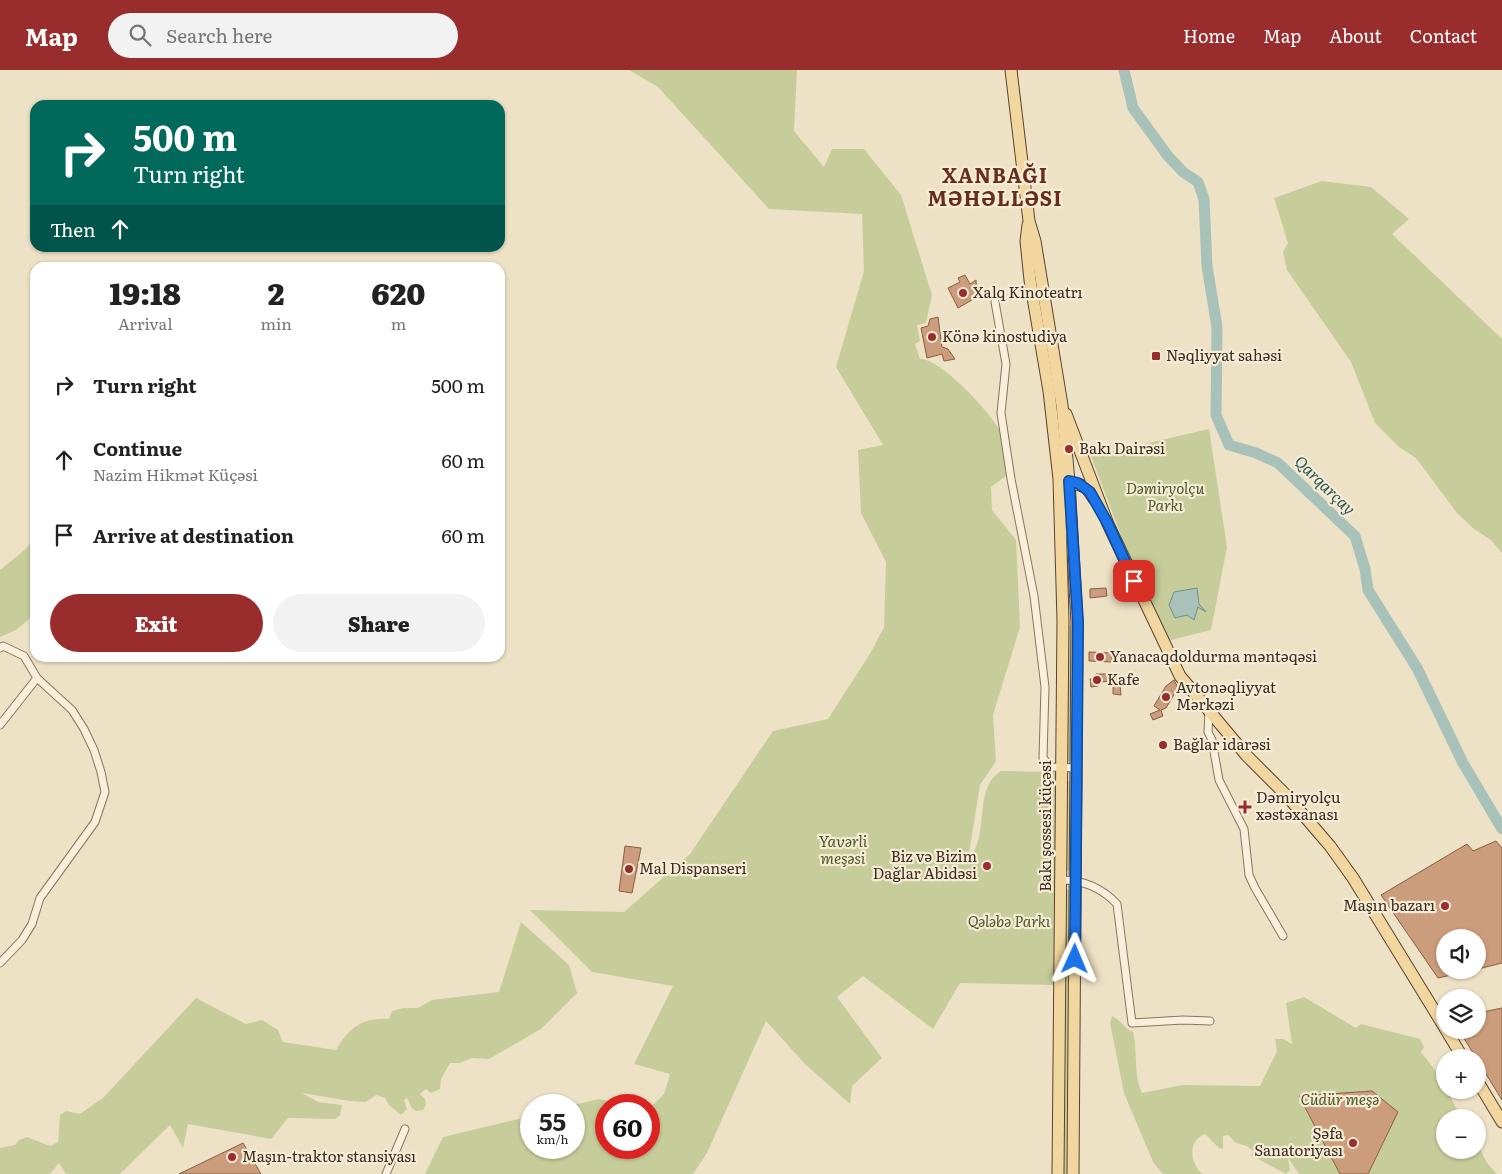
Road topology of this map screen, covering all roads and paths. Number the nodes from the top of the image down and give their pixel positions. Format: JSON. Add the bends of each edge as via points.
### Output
{"nodes":[{"id":1,"x":1011,"y":70,"type":"edge"},
{"id":2,"x":1029,"y":221,"type":"junction"},
{"id":3,"x":995,"y":302,"type":"dead end"},
{"id":4,"x":1062,"y":405,"type":"junction"},
{"id":5,"x":1062,"y":455,"type":"junction"},
{"id":6,"x":1083,"y":456,"type":"junction"},
{"id":7,"x":1064,"y":480,"type":"junction"},
{"id":8,"x":1108,"y":524,"type":"junction"},
{"id":9,"x":0,"y":648,"type":"edge"},
{"id":10,"x":37,"y":678,"type":"junction"},
{"id":11,"x":1209,"y":712,"type":"junction"},
{"id":12,"x":0,"y":725,"type":"edge"},
{"id":13,"x":1062,"y":768,"type":"junction"},
{"id":14,"x":1076,"y":768,"type":"junction"},
{"id":15,"x":1061,"y":880,"type":"junction"},
{"id":16,"x":1075,"y":880,"type":"junction"},
{"id":17,"x":1283,"y":936,"type":"dead end"},
{"id":18,"x":0,"y":963,"type":"edge"},
{"id":19,"x":1436,"y":1013,"type":"edge"},
{"id":20,"x":1210,"y":1021,"type":"dead end"},
{"id":21,"x":1486,"y":1095,"type":"edge"},
{"id":22,"x":1502,"y":1122,"type":"edge"},
{"id":23,"x":405,"y":1129,"type":"dead end"},
{"id":24,"x":386,"y":1174,"type":"edge"},
{"id":25,"x":1058,"y":1174,"type":"edge"},
{"id":26,"x":1073,"y":1174,"type":"edge"}],
"edges":[{"from":1,"to":2,"type":"main road"},
{"from":2,"to":4,"type":"main road"},
{"from":2,"to":5,"type":"main road","via":[[1026,241],[1030,280]]},
{"from":3,"to":13,"type":"street","via":[[1006,364],[1001,413],[1034,596],[1045,687],[1043,758],[1050,767]]},
{"from":4,"to":5,"type":"main road"},
{"from":4,"to":6,"type":"main road"},
{"from":5,"to":6,"type":"main road","via":[[1077,452]]},
{"from":5,"to":7,"type":"main road"},
{"from":6,"to":8,"type":"main road"},
{"from":7,"to":8,"type":"main road","via":[[1078,483],[1090,492]]},
{"from":7,"to":13,"type":"main road","name":"Bakı şossesi küçəsi"},
{"from":7,"to":14,"type":"main road","name":"Bakı şossesi küçəsi","via":[[1078,622]]},
{"from":8,"to":11,"type":"main road","via":[[1173,663]]},
{"from":9,"to":10,"type":"street","via":[[3,646],[20,653]]},
{"from":10,"to":12,"type":"street"},
{"from":10,"to":18,"type":"street","via":[[72,710],[84,729],[101,772],[105,792],[95,822],[40,898],[32,924],[22,940]]},
{"from":11,"to":17,"type":"street","via":[[1208,732],[1219,780],[1244,829],[1250,875]]},
{"from":11,"to":19,"type":"main road","via":[[1330,846]]},
{"from":13,"to":14,"type":"street"},
{"from":13,"to":15,"type":"main road","name":"Bakı şossesi küçəsi"},
{"from":14,"to":16,"type":"main road","name":"Bakı şossesi küçəsi"},
{"from":15,"to":16,"type":"street"},
{"from":15,"to":25,"type":"main road","name":"Bakı şossesi küçəsi"},
{"from":16,"to":20,"type":"street","via":[[1102,892],[1117,904],[1132,1024]]},
{"from":16,"to":26,"type":"main road","name":"Bakı şossesi küçəsi"},
{"from":21,"to":22,"type":"main road"},
{"from":23,"to":24,"type":"street"}]}
